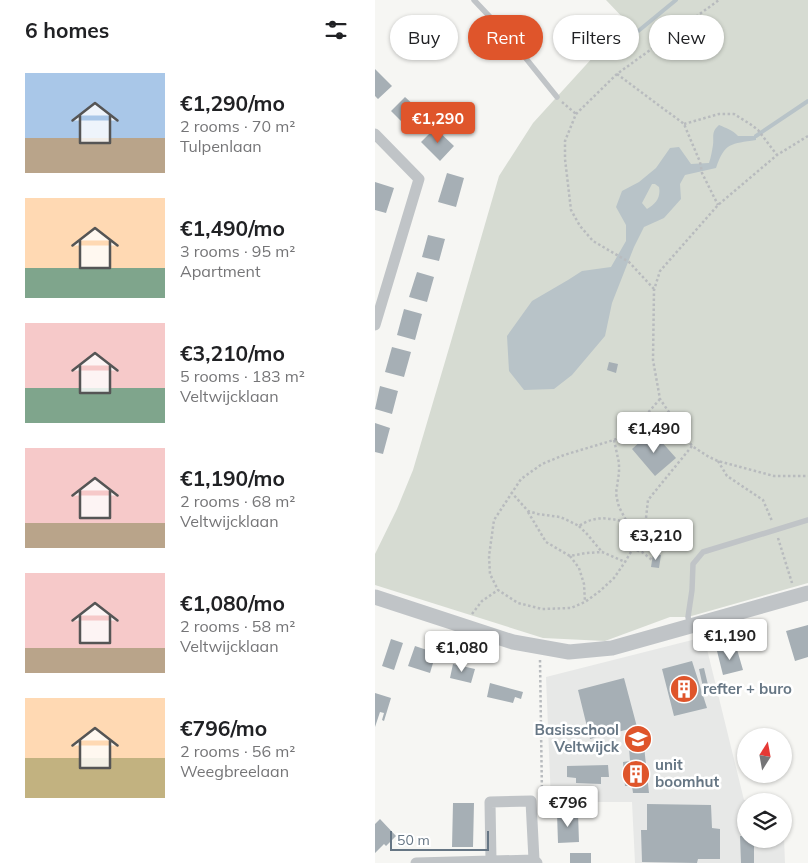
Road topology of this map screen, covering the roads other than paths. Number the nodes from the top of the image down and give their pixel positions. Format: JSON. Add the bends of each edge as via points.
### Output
{"nodes":[{"id":1,"x":474,"y":0,"type":"edge"},
{"id":2,"x":557,"y":97,"type":"road end"},
{"id":3,"x":375,"y":134,"type":"edge"},
{"id":4,"x":375,"y":325,"type":"edge"},
{"id":5,"x":808,"y":520,"type":"edge"},
{"id":6,"x":802,"y":594,"type":"edge"},
{"id":7,"x":375,"y":597,"type":"edge"},
{"id":8,"x":691,"y":626,"type":"junction"},
{"id":9,"x":491,"y":861,"type":"junction"},
{"id":10,"x":536,"y":861,"type":"edge"},
{"id":11,"x":416,"y":863,"type":"edge"}],
"edges":[{"from":1,"to":2,"type":"lane"},
{"from":3,"to":4,"type":"street","via":[[419,179]]},
{"from":5,"to":8,"type":"lane","via":[[703,552],[693,564]]},
{"from":6,"to":8,"type":"street"},
{"from":7,"to":8,"type":"street","via":[[513,642],[569,652],[612,648]]},
{"from":9,"to":10,"type":"street"},
{"from":9,"to":10,"type":"street","via":[[490,802],[531,801]]},
{"from":9,"to":11,"type":"street"}]}
